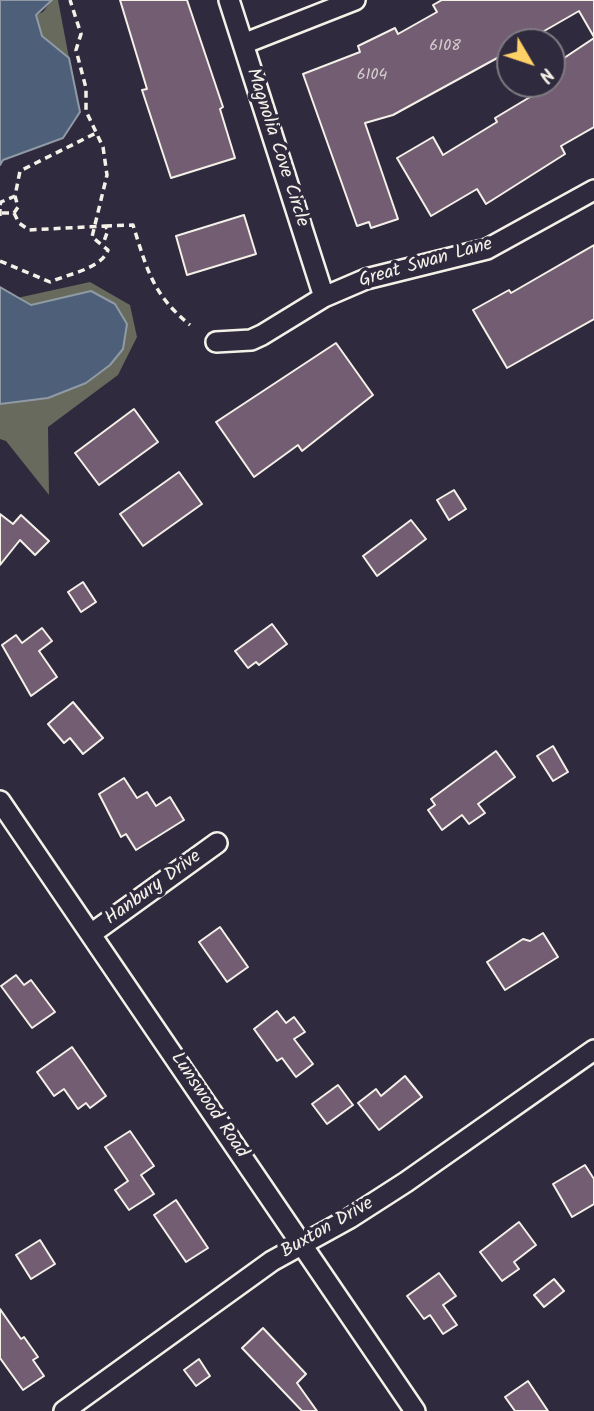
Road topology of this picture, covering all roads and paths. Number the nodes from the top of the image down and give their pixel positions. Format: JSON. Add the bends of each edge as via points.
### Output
{"nodes":[{"id":1,"x":70,"y":0,"type":"edge"},
{"id":2,"x":229,"y":0,"type":"edge"},
{"id":3,"x":355,"y":0,"type":"edge"},
{"id":4,"x":243,"y":44,"type":"junction"},
{"id":5,"x":96,"y":133,"type":"junction"},
{"id":6,"x":594,"y":190,"type":"edge"},
{"id":7,"x":15,"y":196,"type":"junction"},
{"id":8,"x":1,"y":209,"type":"edge"},
{"id":9,"x":14,"y":213,"type":"junction"},
{"id":10,"x":0,"y":218,"type":"edge"},
{"id":11,"x":95,"y":225,"type":"junction"},
{"id":12,"x":105,"y":226,"type":"junction"},
{"id":13,"x":103,"y":244,"type":"junction"},
{"id":14,"x":0,"y":261,"type":"edge"},
{"id":15,"x":324,"y":297,"type":"junction"},
{"id":16,"x":190,"y":325,"type":"dead end"},
{"id":17,"x":216,"y":342,"type":"dead end"},
{"id":18,"x":0,"y":801,"type":"edge"},
{"id":19,"x":217,"y":843,"type":"dead end"},
{"id":20,"x":91,"y":934,"type":"junction"},
{"id":21,"x":594,"y":1050,"type":"edge"},
{"id":22,"x":302,"y":1244,"type":"junction"},
{"id":23,"x":64,"y":1411,"type":"edge"},
{"id":24,"x":415,"y":1411,"type":"edge"}],
"edges":[{"from":1,"to":5,"type":"path","via":[[81,34],[76,50],[86,88],[86,111]]},
{"from":2,"to":4,"type":"street","name":"Magnolia Cove Circle"},
{"from":3,"to":4,"type":"street"},
{"from":4,"to":15,"type":"street","name":"Magnolia Cove Circle"},
{"from":5,"to":7,"type":"path","via":[[20,171]]},
{"from":5,"to":11,"type":"path","via":[[107,175]]},
{"from":6,"to":15,"type":"street","name":"Great Swan Lane","via":[[487,249],[393,271]]},
{"from":7,"to":8,"type":"path","via":[[1,202]]},
{"from":7,"to":9,"type":"path","via":[[18,207]]},
{"from":8,"to":9,"type":"path"},
{"from":8,"to":10,"type":"path"},
{"from":9,"to":11,"type":"path","via":[[29,229]]},
{"from":11,"to":12,"type":"path"},
{"from":11,"to":13,"type":"path","via":[[92,237]]},
{"from":12,"to":13,"type":"path"},
{"from":12,"to":16,"type":"path","via":[[133,225],[148,273],[167,306]]},
{"from":13,"to":14,"type":"path","via":[[108,250],[105,258],[50,282]]},
{"from":15,"to":17,"type":"street","name":"Great Swan Lane","via":[[251,340]]},
{"from":18,"to":20,"type":"street","name":"Lunswood Road"},
{"from":19,"to":20,"type":"street","name":"Hanbury Drive"},
{"from":20,"to":22,"type":"street","name":"Lunswood Road"},
{"from":21,"to":22,"type":"street","name":"Buxton Drive","via":[[406,1182]]},
{"from":22,"to":23,"type":"street","name":"Buxton Drive"},
{"from":22,"to":24,"type":"street","name":"Lunswood Road"}]}
